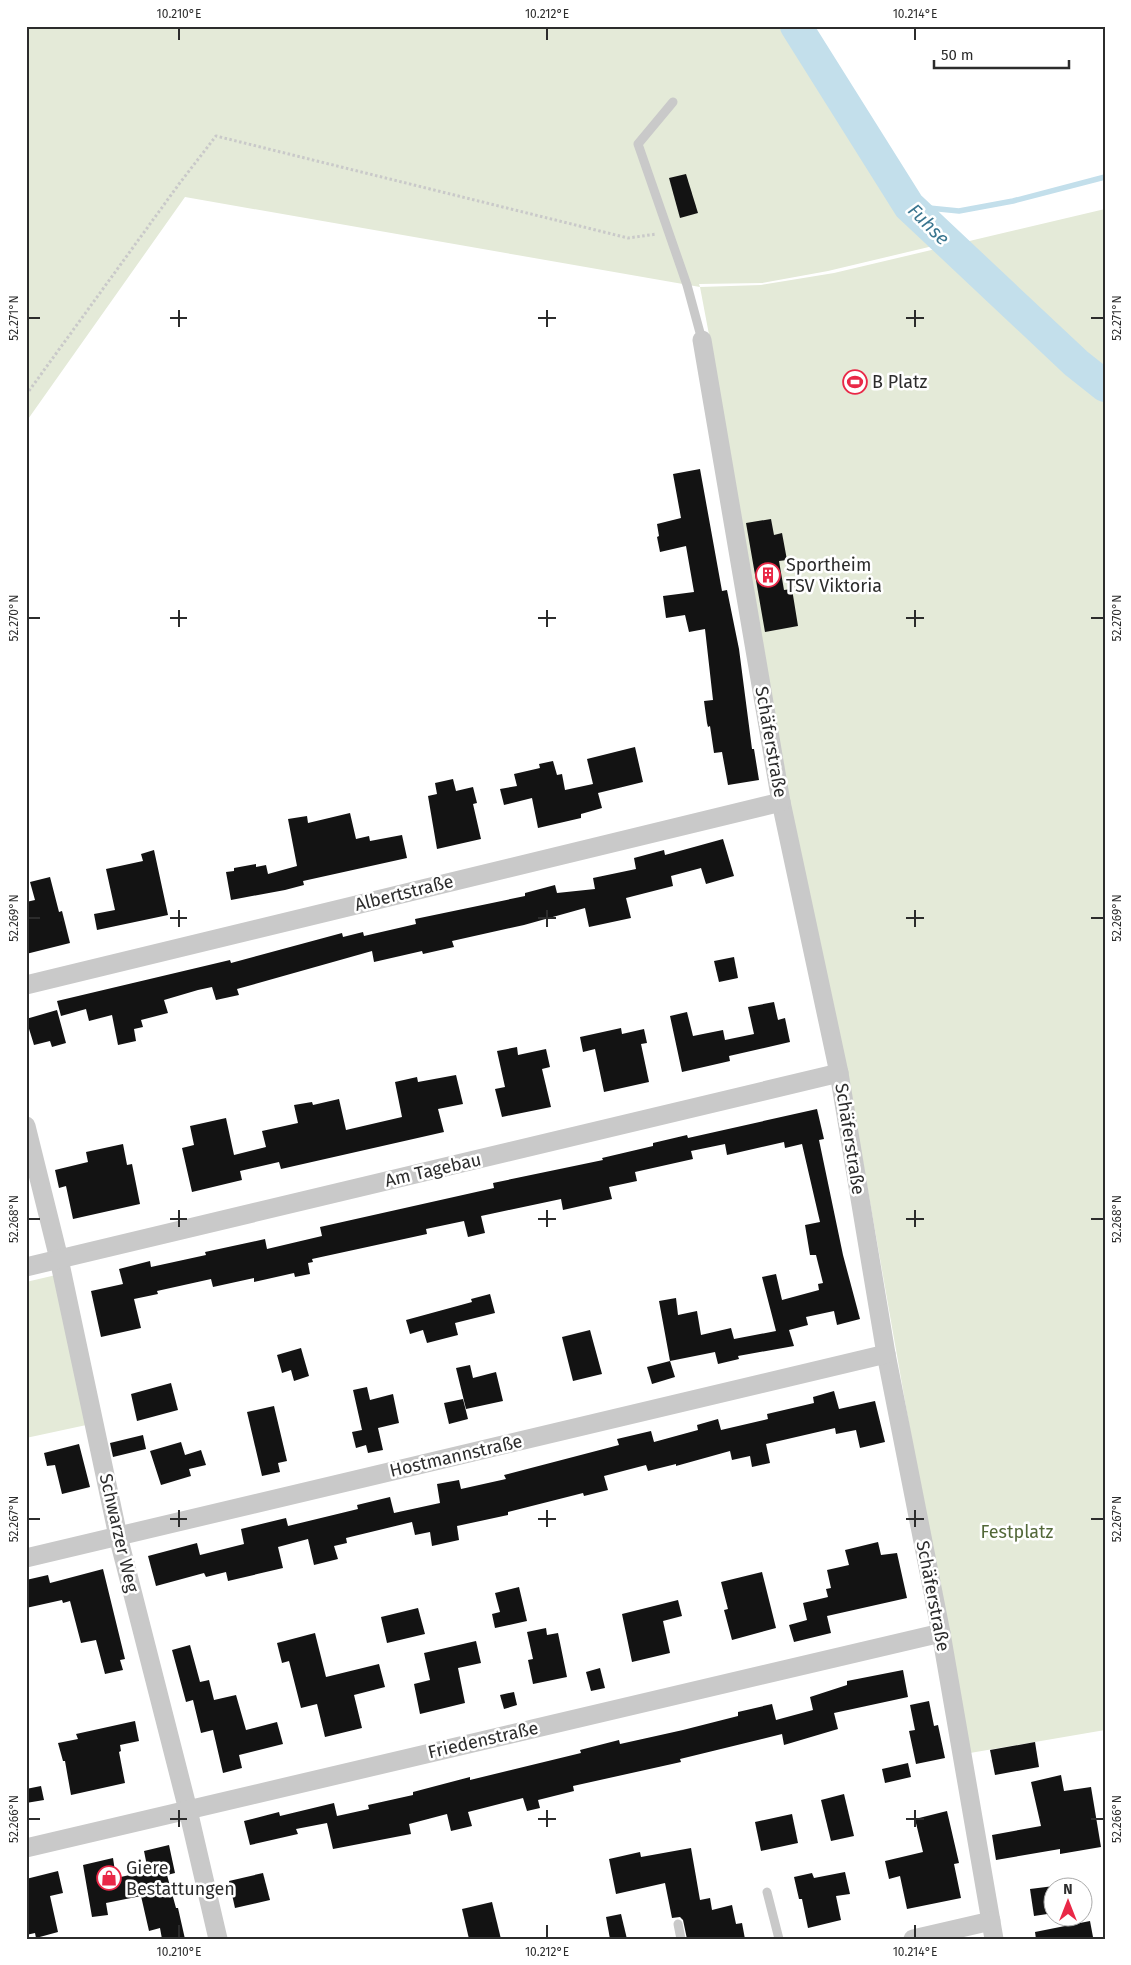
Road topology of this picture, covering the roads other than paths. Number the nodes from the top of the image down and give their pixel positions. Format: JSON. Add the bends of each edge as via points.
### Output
{"nodes":[{"id":1,"x":673,"y":102,"type":"dead end"},
{"id":2,"x":702,"y":340,"type":"joint"},
{"id":3,"x":781,"y":802,"type":"junction"},
{"id":4,"x":26,"y":985,"type":"edge"},
{"id":5,"x":839,"y":1073,"type":"junction"},
{"id":6,"x":26,"y":1126,"type":"edge"},
{"id":7,"x":59,"y":1259,"type":"junction"},
{"id":8,"x":26,"y":1267,"type":"edge"},
{"id":9,"x":886,"y":1354,"type":"junction"},
{"id":10,"x":118,"y":1536,"type":"junction"},
{"id":11,"x":26,"y":1558,"type":"edge"},
{"id":12,"x":941,"y":1633,"type":"junction"},
{"id":13,"x":188,"y":1810,"type":"junction"},
{"id":14,"x":26,"y":1848,"type":"edge"},
{"id":15,"x":767,"y":1892,"type":"dead end"},
{"id":16,"x":678,"y":1924,"type":"dead end"},
{"id":17,"x":992,"y":1930,"type":"edge"},
{"id":18,"x":218,"y":1939,"type":"edge"},
{"id":19,"x":681,"y":1939,"type":"edge"},
{"id":20,"x":779,"y":1939,"type":"edge"},
{"id":21,"x":913,"y":1939,"type":"edge"}],
"edges":[{"from":1,"to":2,"type":"lane","via":[[638,144],[687,285]]},
{"from":2,"to":3,"type":"street","name":"Schäferstraße"},
{"from":3,"to":4,"type":"street","name":"Albertstraße"},
{"from":3,"to":5,"type":"street","name":"Schäferstraße"},
{"from":5,"to":7,"type":"street","name":"Am Tagebau"},
{"from":5,"to":9,"type":"street","name":"Schäferstraße"},
{"from":6,"to":7,"type":"street","name":"Schwarzer Weg"},
{"from":7,"to":8,"type":"street","name":"Am Tagebau"},
{"from":7,"to":10,"type":"street","name":"Schwarzer Weg"},
{"from":9,"to":10,"type":"street","name":"Hostmannstraße"},
{"from":9,"to":12,"type":"street","name":"Schäferstraße"},
{"from":10,"to":11,"type":"street","name":"Hostmannstraße"},
{"from":10,"to":13,"type":"street","name":"Schwarzer Weg"},
{"from":12,"to":13,"type":"street","name":"Friedenstraße"},
{"from":12,"to":17,"type":"street","name":"Schäferstraße"},
{"from":13,"to":14,"type":"street","name":"Friedenstraße"},
{"from":13,"to":18,"type":"street","name":"Schwarzer Weg"},
{"from":15,"to":20,"type":"lane"},
{"from":16,"to":19,"type":"lane"},
{"from":17,"to":21,"type":"street"}]}
